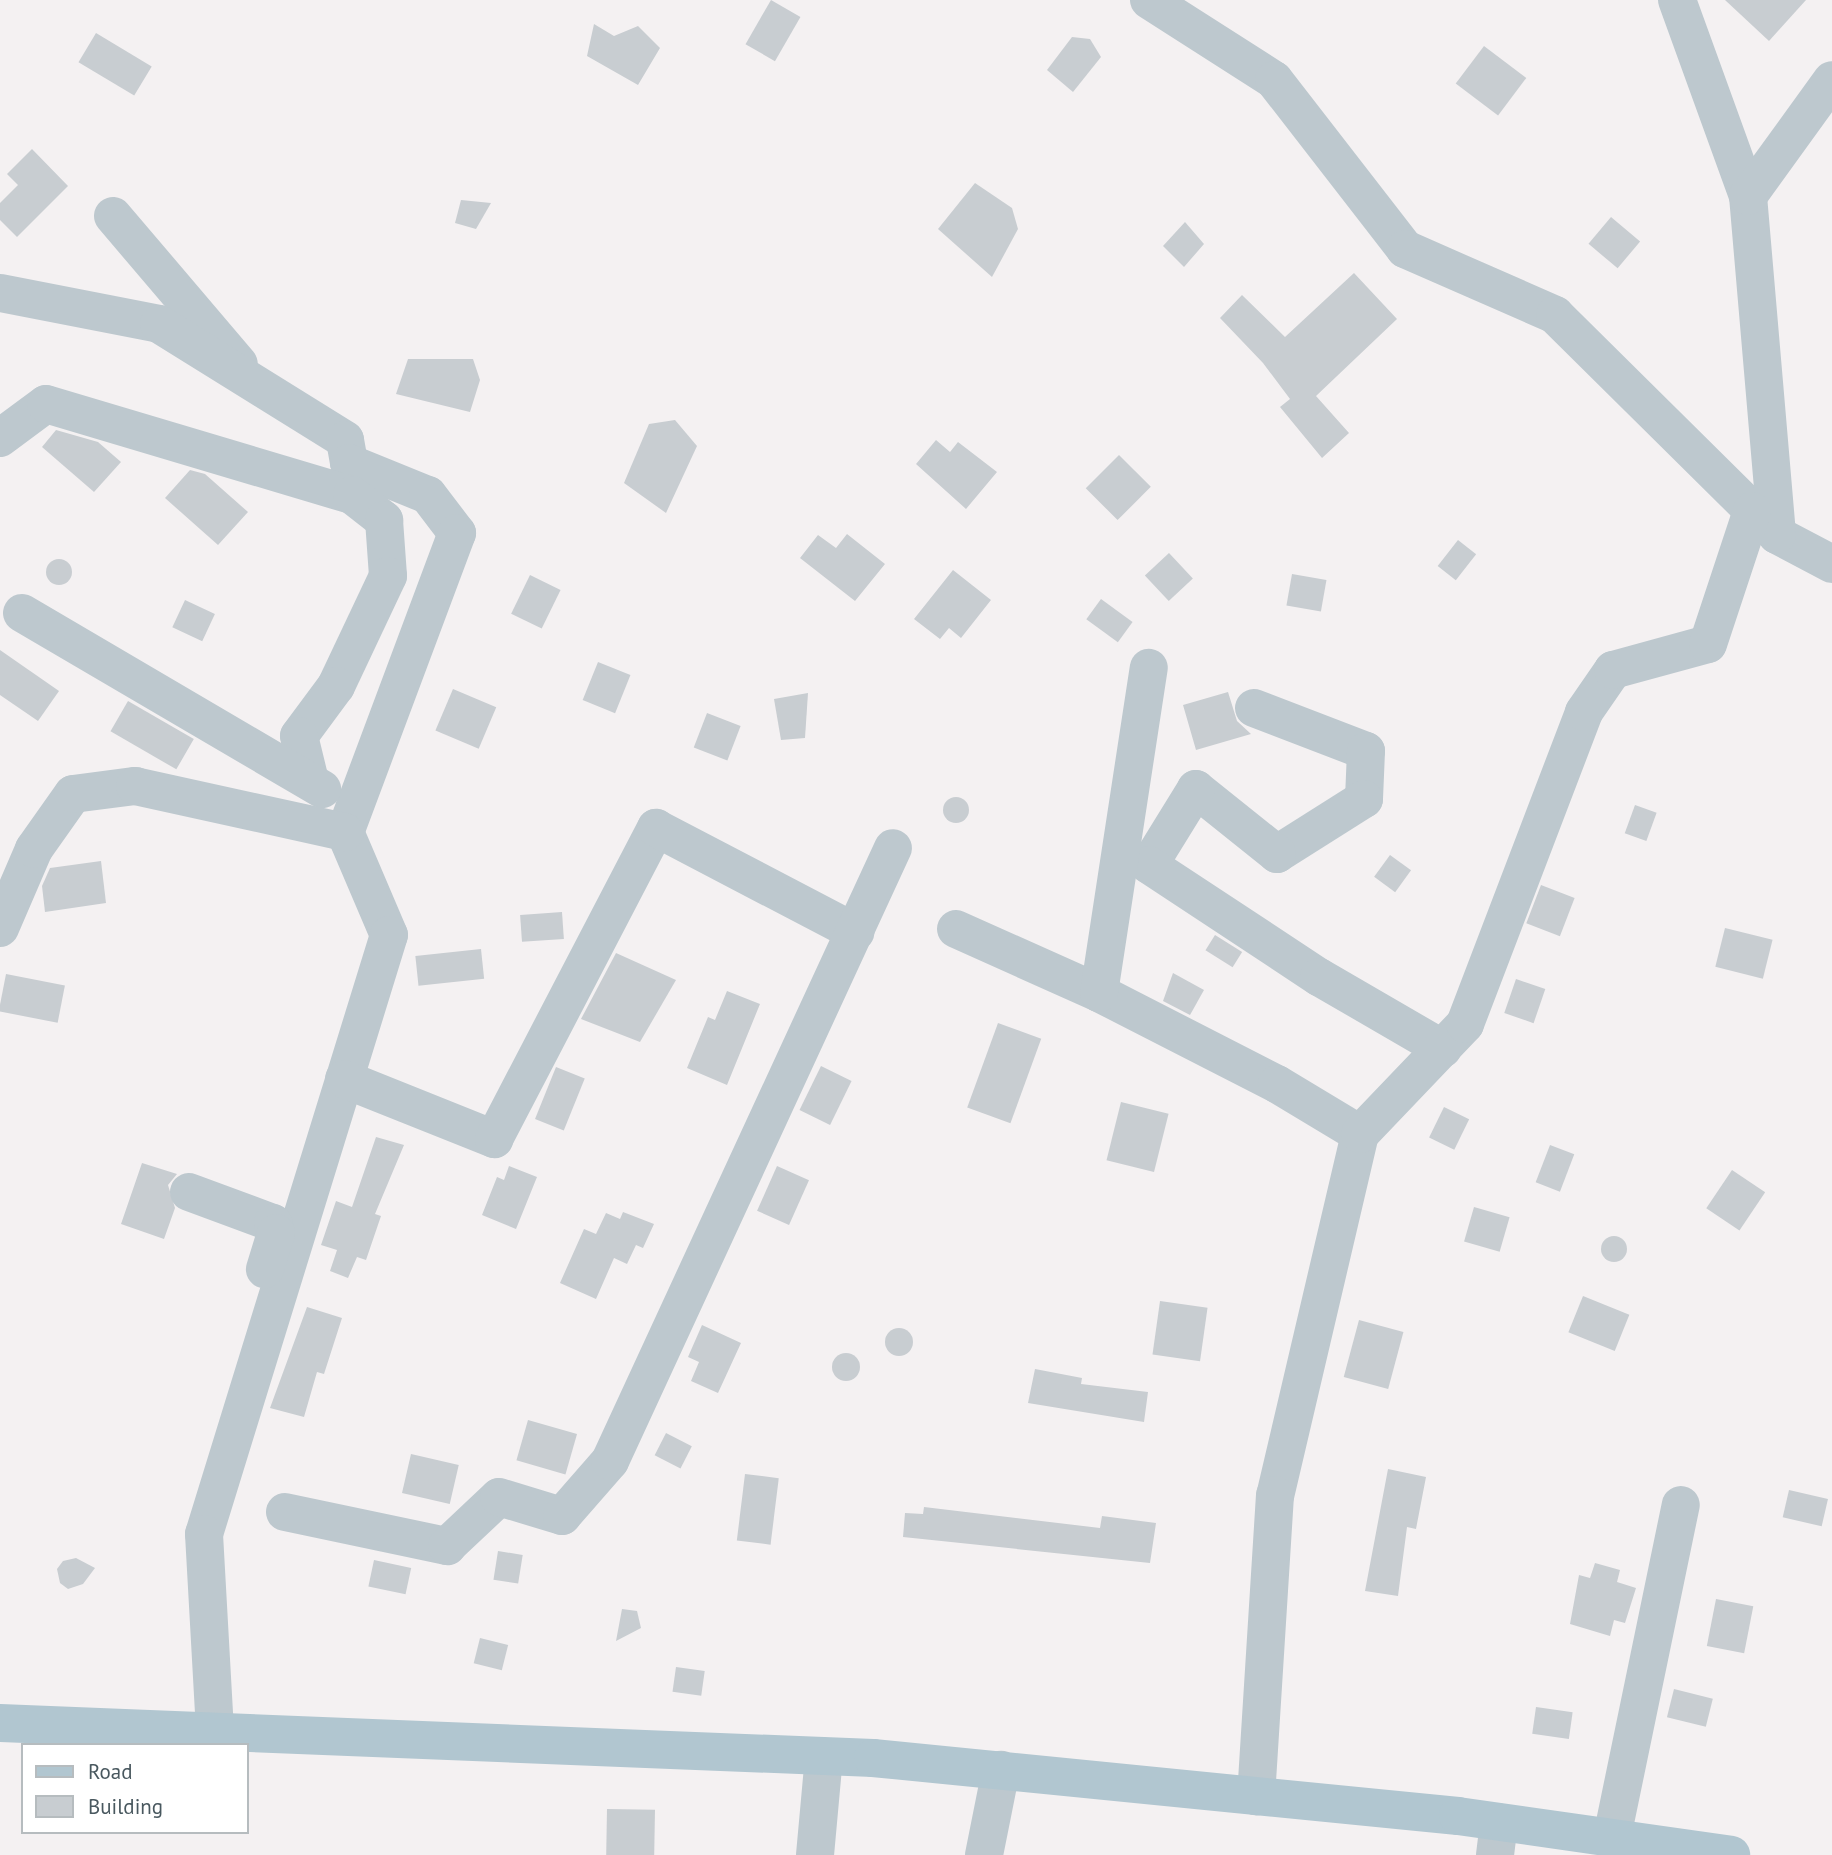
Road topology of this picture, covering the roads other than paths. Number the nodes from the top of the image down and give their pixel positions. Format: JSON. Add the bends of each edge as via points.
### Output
{"nodes":[{"id":1,"x":1149,"y":0,"type":"edge"},
{"id":2,"x":1677,"y":0,"type":"edge"},
{"id":3,"x":1832,"y":79,"type":"edge"},
{"id":4,"x":1748,"y":196,"type":"junction"},
{"id":5,"x":113,"y":216,"type":"dead end"},
{"id":6,"x":0,"y":293,"type":"edge"},
{"id":7,"x":261,"y":393,"type":"junction"},
{"id":8,"x":0,"y":438,"type":"edge"},
{"id":9,"x":1764,"y":523,"type":"junction"},
{"id":10,"x":1832,"y":564,"type":"edge"},
{"id":11,"x":22,"y":613,"type":"dead end"},
{"id":12,"x":1149,"y":668,"type":"dead end"},
{"id":13,"x":1254,"y":708,"type":"dead end"},
{"id":14,"x":310,"y":781,"type":"junction"},
{"id":15,"x":350,"y":820,"type":"junction"},
{"id":16,"x":893,"y":848,"type":"dead end"},
{"id":17,"x":0,"y":928,"type":"edge"},
{"id":18,"x":956,"y":929,"type":"dead end"},
{"id":19,"x":855,"y":932,"type":"junction"},
{"id":20,"x":1099,"y":993,"type":"junction"},
{"id":21,"x":1443,"y":1049,"type":"junction"},
{"id":22,"x":344,"y":1079,"type":"junction"},
{"id":23,"x":1360,"y":1134,"type":"junction"},
{"id":24,"x":189,"y":1192,"type":"dead end"},
{"id":25,"x":216,"y":1493,"type":"junction"},
{"id":26,"x":1681,"y":1505,"type":"dead end"},
{"id":27,"x":285,"y":1512,"type":"dead end"},
{"id":28,"x":0,"y":1724,"type":"edge"},
{"id":29,"x":215,"y":1732,"type":"junction"},
{"id":30,"x":824,"y":1756,"type":"junction"},
{"id":31,"x":1000,"y":1770,"type":"junction"},
{"id":32,"x":1256,"y":1796,"type":"junction"},
{"id":33,"x":1612,"y":1837,"type":"junction"},
{"id":34,"x":1497,"y":1839,"type":"edge"},
{"id":35,"x":815,"y":1855,"type":"edge"},
{"id":36,"x":984,"y":1855,"type":"edge"},
{"id":37,"x":1731,"y":1855,"type":"edge"}],
"edges":[{"from":1,"to":9,"type":"street","via":[[1274,80],[1405,249],[1555,315]]},
{"from":2,"to":4,"type":"street"},
{"from":3,"to":4,"type":"street"},
{"from":4,"to":9,"type":"street"},
{"from":5,"to":7,"type":"street","via":[[174,282]]},
{"from":6,"to":7,"type":"street","via":[[159,324]]},
{"from":7,"to":15,"type":"street","via":[[345,440],[349,463],[428,495],[457,533]]},
{"from":8,"to":14,"type":"street","via":[[46,404],[352,495],[384,520],[388,576],[336,686],[299,736]]},
{"from":9,"to":10,"type":"street"},
{"from":9,"to":21,"type":"street","via":[[1708,644],[1612,670],[1584,712],[1465,1024]]},
{"from":11,"to":14,"type":"street"},
{"from":12,"to":20,"type":"street"},
{"from":13,"to":21,"type":"street","via":[[1366,751],[1364,799],[1277,854],[1196,789],[1149,864],[1319,976]]},
{"from":14,"to":15,"type":"street"},
{"from":15,"to":17,"type":"street","via":[[135,786],[73,794],[34,849]]},
{"from":15,"to":22,"type":"street","via":[[389,935]]},
{"from":16,"to":19,"type":"street"},
{"from":18,"to":20,"type":"street"},
{"from":19,"to":22,"type":"street","via":[[656,828],[494,1139]]},
{"from":19,"to":27,"type":"street","via":[[610,1461],[562,1516],[499,1496],[447,1546]]},
{"from":20,"to":23,"type":"street","via":[[1277,1084]]},
{"from":21,"to":23,"type":"street"},
{"from":22,"to":25,"type":"street"},
{"from":23,"to":32,"type":"street","via":[[1275,1495]]},
{"from":24,"to":25,"type":"street","via":[[273,1223],[276,1233],[198,1473]]},
{"from":25,"to":29,"type":"street","via":[[204,1534]]},
{"from":26,"to":33,"type":"street"},
{"from":28,"to":29,"type":"main road"},
{"from":29,"to":30,"type":"main road"},
{"from":30,"to":31,"type":"main road"},
{"from":30,"to":35,"type":"street"},
{"from":31,"to":32,"type":"main road"},
{"from":31,"to":36,"type":"street"},
{"from":32,"to":34,"type":"main road"},
{"from":33,"to":34,"type":"main road"},
{"from":33,"to":37,"type":"main road"}]}
